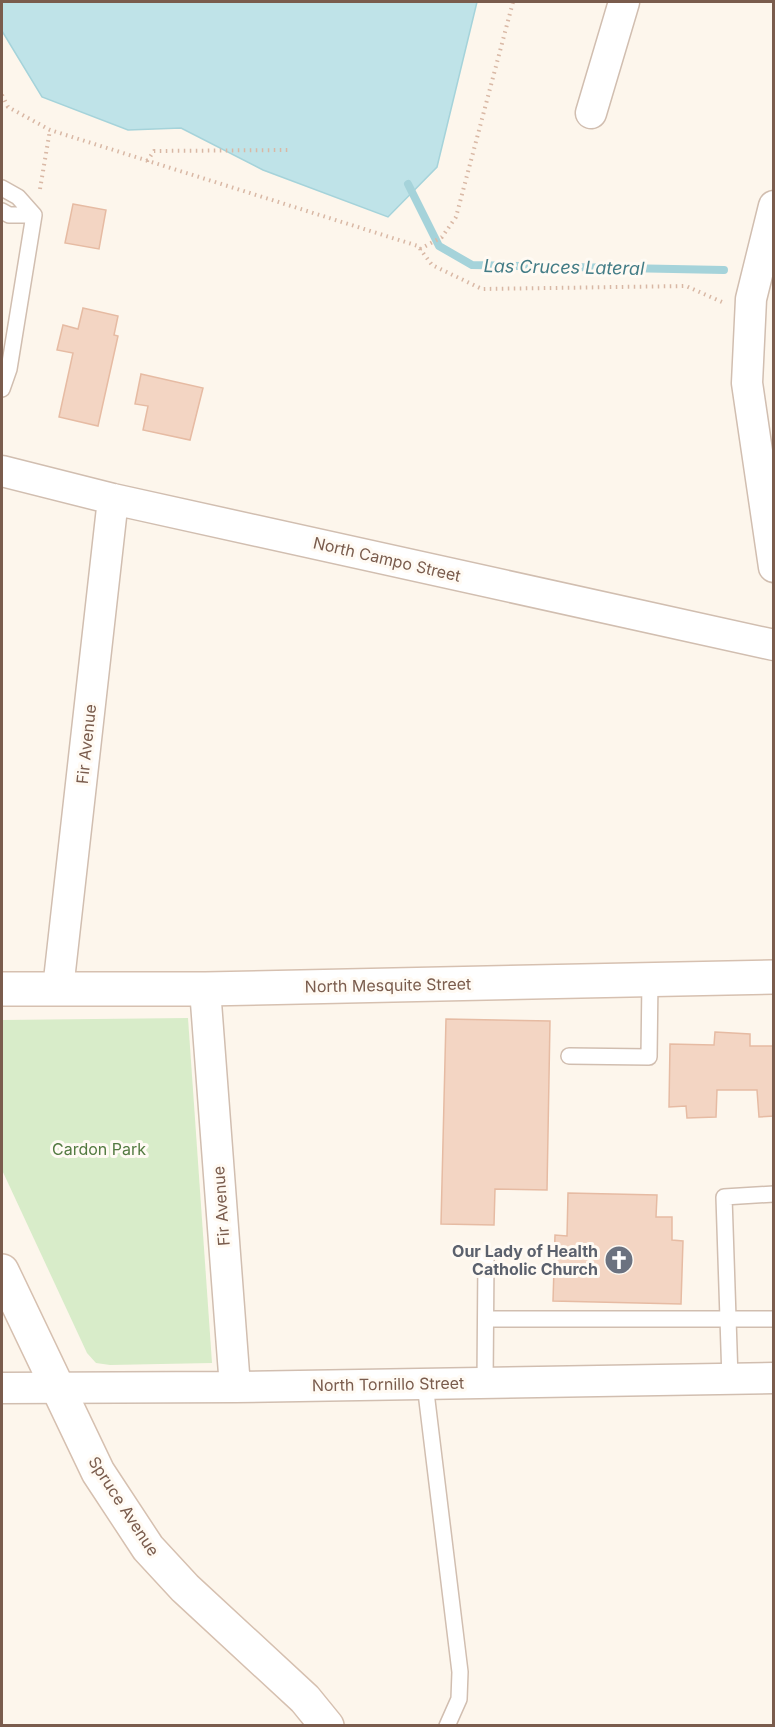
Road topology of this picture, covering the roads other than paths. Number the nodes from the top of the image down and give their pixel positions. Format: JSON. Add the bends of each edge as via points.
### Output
{"nodes":[{"id":1,"x":624,"y":2,"type":"edge"},
{"id":2,"x":591,"y":113,"type":"dead end"},
{"id":3,"x":2,"y":188,"type":"edge"},
{"id":4,"x":774,"y":206,"type":"edge"},
{"id":5,"x":2,"y":211,"type":"edge"},
{"id":6,"x":34,"y":215,"type":"junction"},
{"id":7,"x":2,"y":389,"type":"edge"},
{"id":8,"x":2,"y":471,"type":"edge"},
{"id":9,"x":113,"y":499,"type":"junction"},
{"id":10,"x":774,"y":567,"type":"edge"},
{"id":11,"x":774,"y":645,"type":"edge"},
{"id":12,"x":774,"y":977,"type":"edge"},
{"id":13,"x":650,"y":980,"type":"junction"},
{"id":14,"x":2,"y":989,"type":"edge"},
{"id":15,"x":58,"y":989,"type":"junction"},
{"id":16,"x":205,"y":989,"type":"junction"},
{"id":17,"x":569,"y":1056,"type":"dead end"},
{"id":18,"x":774,"y":1194,"type":"edge"},
{"id":19,"x":486,"y":1258,"type":"dead end"},
{"id":20,"x":2,"y":1271,"type":"edge"},
{"id":21,"x":486,"y":1319,"type":"junction"},
{"id":22,"x":728,"y":1319,"type":"junction"},
{"id":23,"x":774,"y":1319,"type":"edge"},
{"id":24,"x":774,"y":1378,"type":"edge"},
{"id":25,"x":730,"y":1379,"type":"junction"},
{"id":26,"x":485,"y":1383,"type":"junction"},
{"id":27,"x":425,"y":1384,"type":"junction"},
{"id":28,"x":235,"y":1387,"type":"junction"},
{"id":29,"x":2,"y":1388,"type":"edge"},
{"id":30,"x":59,"y":1388,"type":"junction"},
{"id":31,"x":327,"y":1725,"type":"edge"},
{"id":32,"x":447,"y":1725,"type":"edge"}],
"edges":[{"from":1,"to":2,"type":"street"},
{"from":3,"to":6,"type":"lane","via":[[18,196]]},
{"from":4,"to":10,"type":"street","via":[[751,299],[747,382]]},
{"from":5,"to":6,"type":"lane","via":[[9,215]]},
{"from":6,"to":7,"type":"lane","via":[[9,369]]},
{"from":8,"to":9,"type":"street","name":"North Campo Street"},
{"from":9,"to":11,"type":"street","name":"North Campo Street"},
{"from":9,"to":15,"type":"street","name":"Fir Avenue"},
{"from":12,"to":13,"type":"street","name":"North Mesquite Street"},
{"from":13,"to":16,"type":"street","name":"North Mesquite Street"},
{"from":13,"to":17,"type":"lane","via":[[649,1057]]},
{"from":14,"to":15,"type":"street","name":"North Mesquite Street"},
{"from":15,"to":16,"type":"street","name":"North Mesquite Street"},
{"from":16,"to":28,"type":"street","name":"Fir Avenue"},
{"from":18,"to":22,"type":"lane","via":[[724,1197]]},
{"from":19,"to":21,"type":"lane"},
{"from":20,"to":30,"type":"street","name":"Spruce Avenue"},
{"from":21,"to":22,"type":"lane"},
{"from":21,"to":26,"type":"lane"},
{"from":22,"to":23,"type":"lane"},
{"from":22,"to":25,"type":"lane"},
{"from":24,"to":25,"type":"street","name":"North Tornillo Street"},
{"from":25,"to":26,"type":"street","name":"North Tornillo Street"},
{"from":26,"to":27,"type":"street","name":"North Tornillo Street"},
{"from":27,"to":28,"type":"street","name":"North Tornillo Street"},
{"from":27,"to":32,"type":"lane","via":[[460,1672],[459,1699]]},
{"from":28,"to":30,"type":"street","name":"North Tornillo Street"},
{"from":29,"to":30,"type":"street","name":"North Tornillo Street"},
{"from":30,"to":31,"type":"street","name":"Spruce Avenue","via":[[98,1472],[147,1548],[305,1699]]}]}
